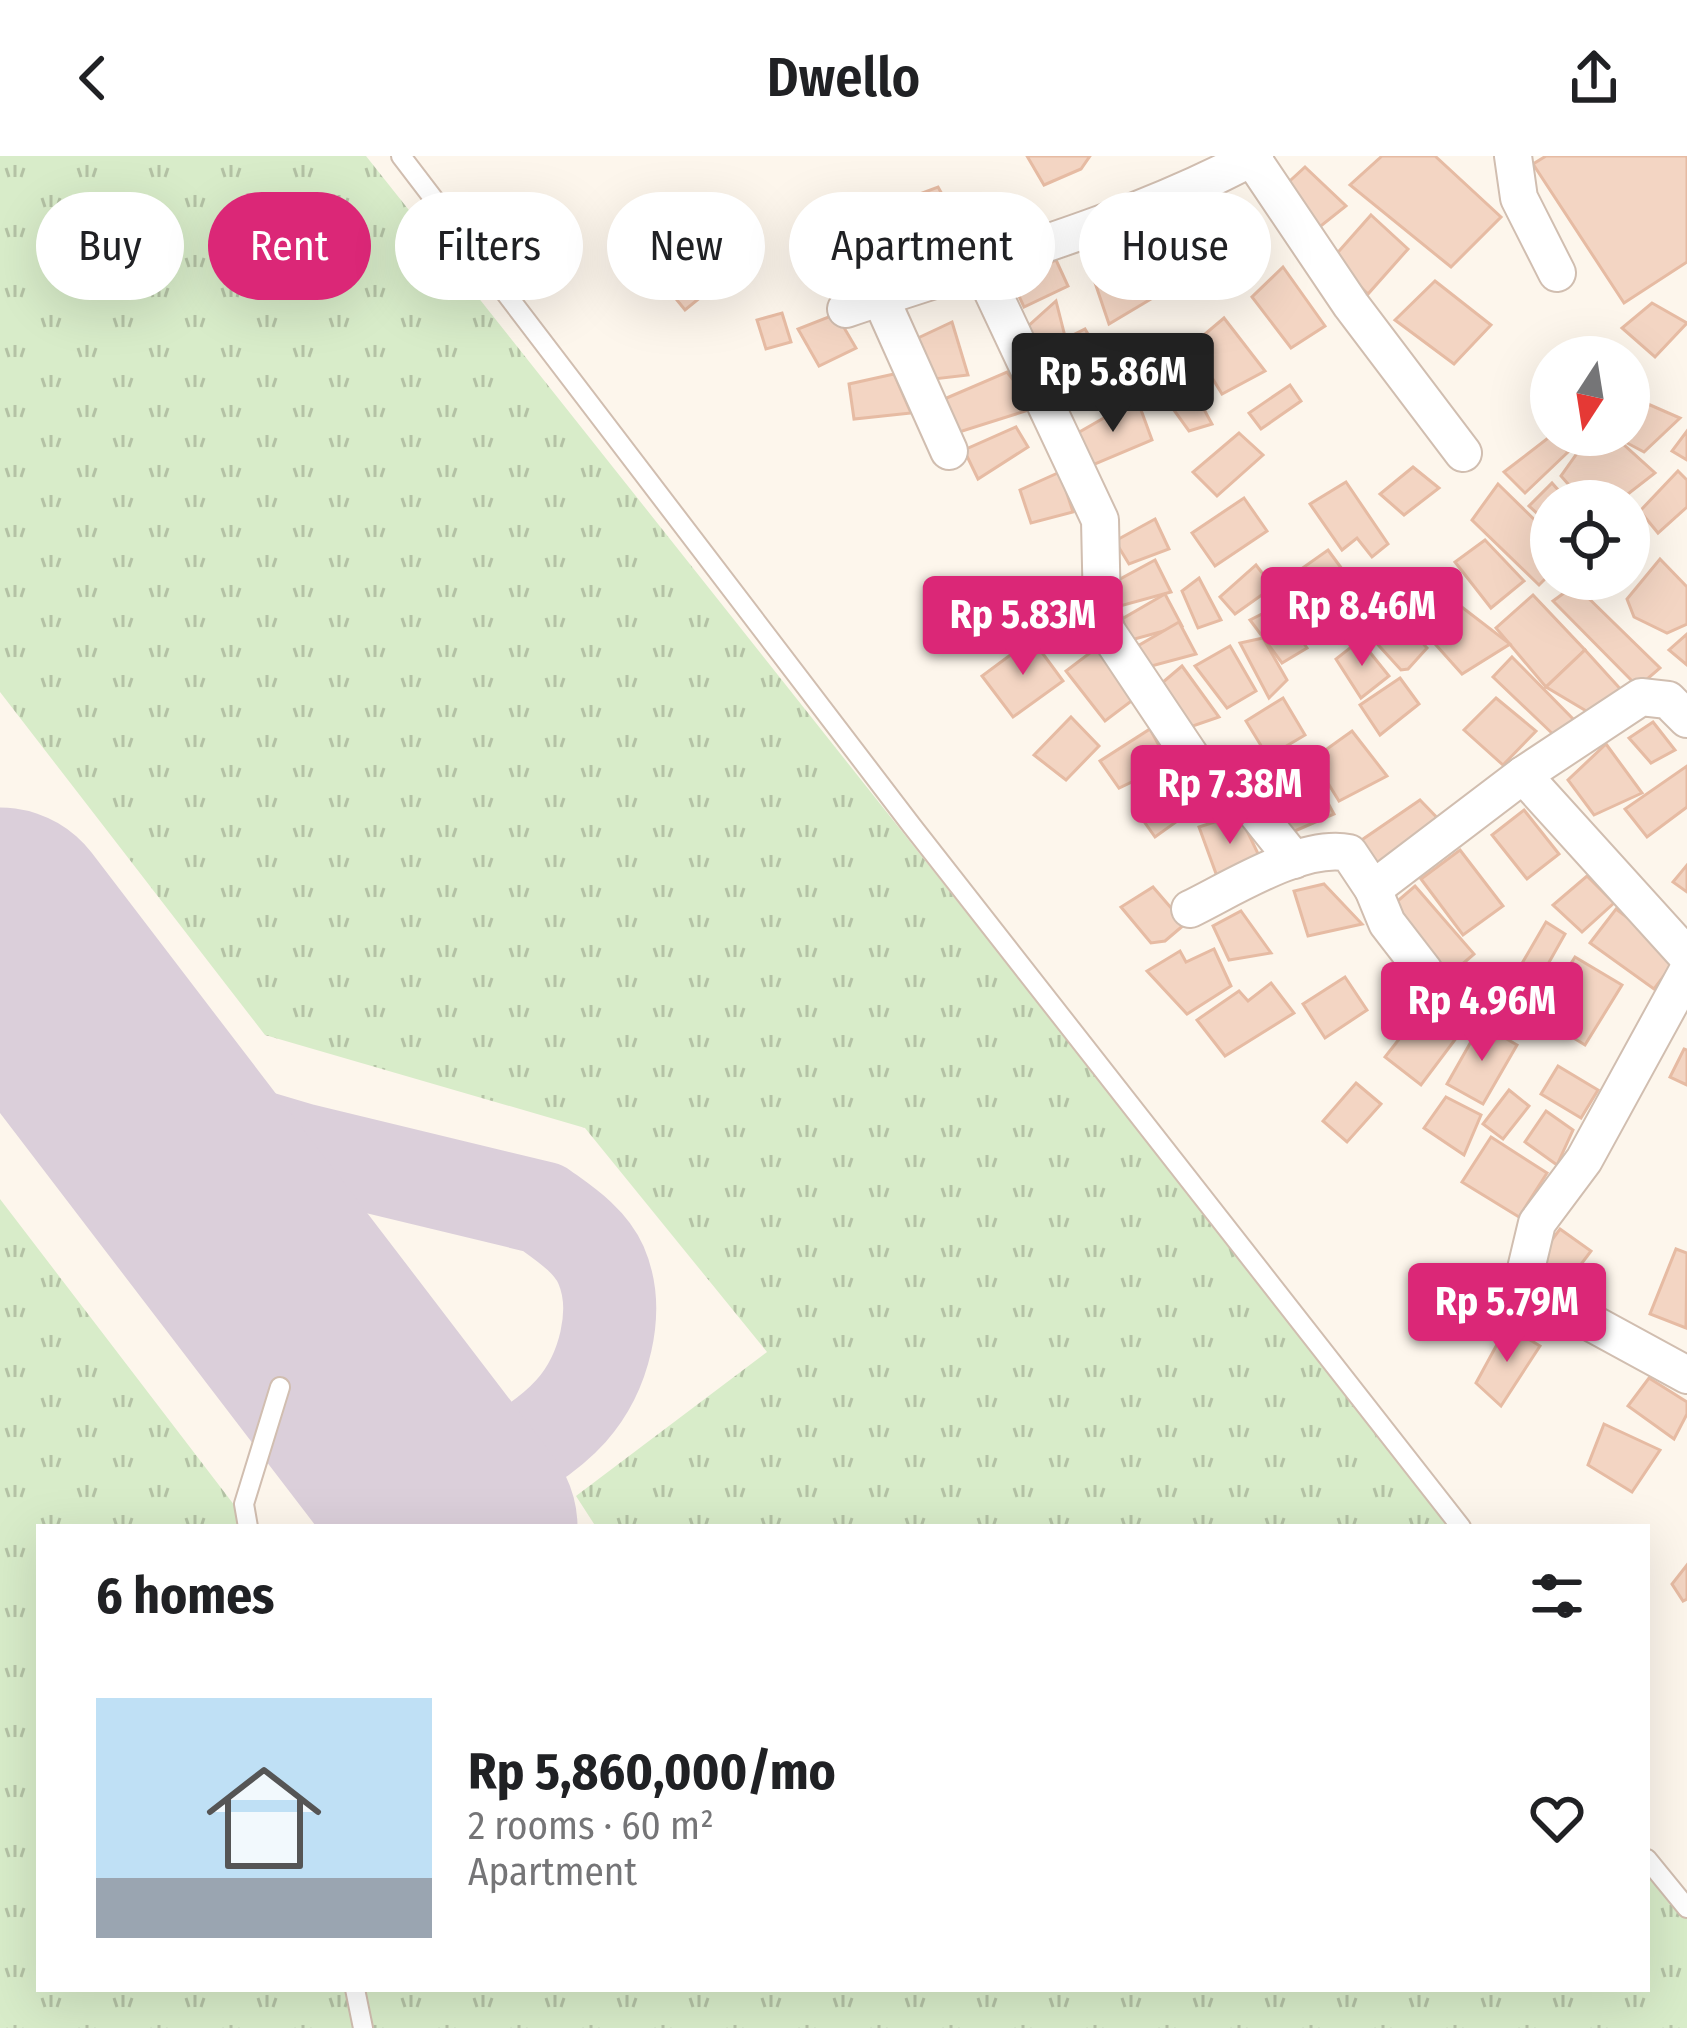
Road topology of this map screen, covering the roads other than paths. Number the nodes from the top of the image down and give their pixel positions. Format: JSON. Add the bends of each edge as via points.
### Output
{"nodes":[{"id":1,"x":401,"y":156,"type":"edge"},
{"id":2,"x":1513,"y":156,"type":"edge"},
{"id":3,"x":1254,"y":157,"type":"edge"},
{"id":4,"x":1055,"y":239,"type":"edge"},
{"id":5,"x":1557,"y":273,"type":"dead end"},
{"id":6,"x":873,"y":300,"type":"edge"},
{"id":7,"x":997,"y":300,"type":"edge"},
{"id":8,"x":949,"y":451,"type":"dead end"},
{"id":9,"x":1463,"y":454,"type":"dead end"},
{"id":10,"x":1687,"y":719,"type":"edge"},
{"id":11,"x":1523,"y":775,"type":"junction"},
{"id":12,"x":1294,"y":860,"type":"junction"},
{"id":13,"x":1373,"y":889,"type":"junction"},
{"id":14,"x":1190,"y":909,"type":"dead end"},
{"id":15,"x":1687,"y":956,"type":"edge"},
{"id":16,"x":1424,"y":971,"type":"dead end"},
{"id":17,"x":1687,"y":972,"type":"edge"},
{"id":18,"x":1687,"y":1375,"type":"edge"},
{"id":19,"x":280,"y":1388,"type":"dead end"},
{"id":20,"x":247,"y":1524,"type":"edge"},
{"id":21,"x":1459,"y":1524,"type":"edge"},
{"id":22,"x":1650,"y":1863,"type":"edge"},
{"id":23,"x":1687,"y":1908,"type":"edge"},
{"id":24,"x":356,"y":1992,"type":"edge"},
{"id":25,"x":363,"y":2028,"type":"edge"}],
"edges":[{"from":1,"to":21,"type":"lane"},
{"from":2,"to":5,"type":"street","via":[[1519,198]]},
{"from":3,"to":4,"type":"street"},
{"from":3,"to":9,"type":"street"},
{"from":6,"to":8,"type":"street","via":[[863,303]]},
{"from":7,"to":12,"type":"street","via":[[1100,520],[1106,630],[1199,769],[1247,801]]},
{"from":10,"to":11,"type":"street","via":[[1668,700],[1641,697]]},
{"from":11,"to":13,"type":"street"},
{"from":11,"to":15,"type":"street"},
{"from":12,"to":13,"type":"street","via":[[1349,853]]},
{"from":12,"to":14,"type":"street"},
{"from":13,"to":16,"type":"street","via":[[1387,923]]},
{"from":17,"to":18,"type":"street","via":[[1584,1160],[1537,1223],[1526,1269],[1544,1297]]},
{"from":19,"to":20,"type":"lane","via":[[244,1504]]},
{"from":22,"to":23,"type":"lane"},
{"from":24,"to":25,"type":"lane"}]}
